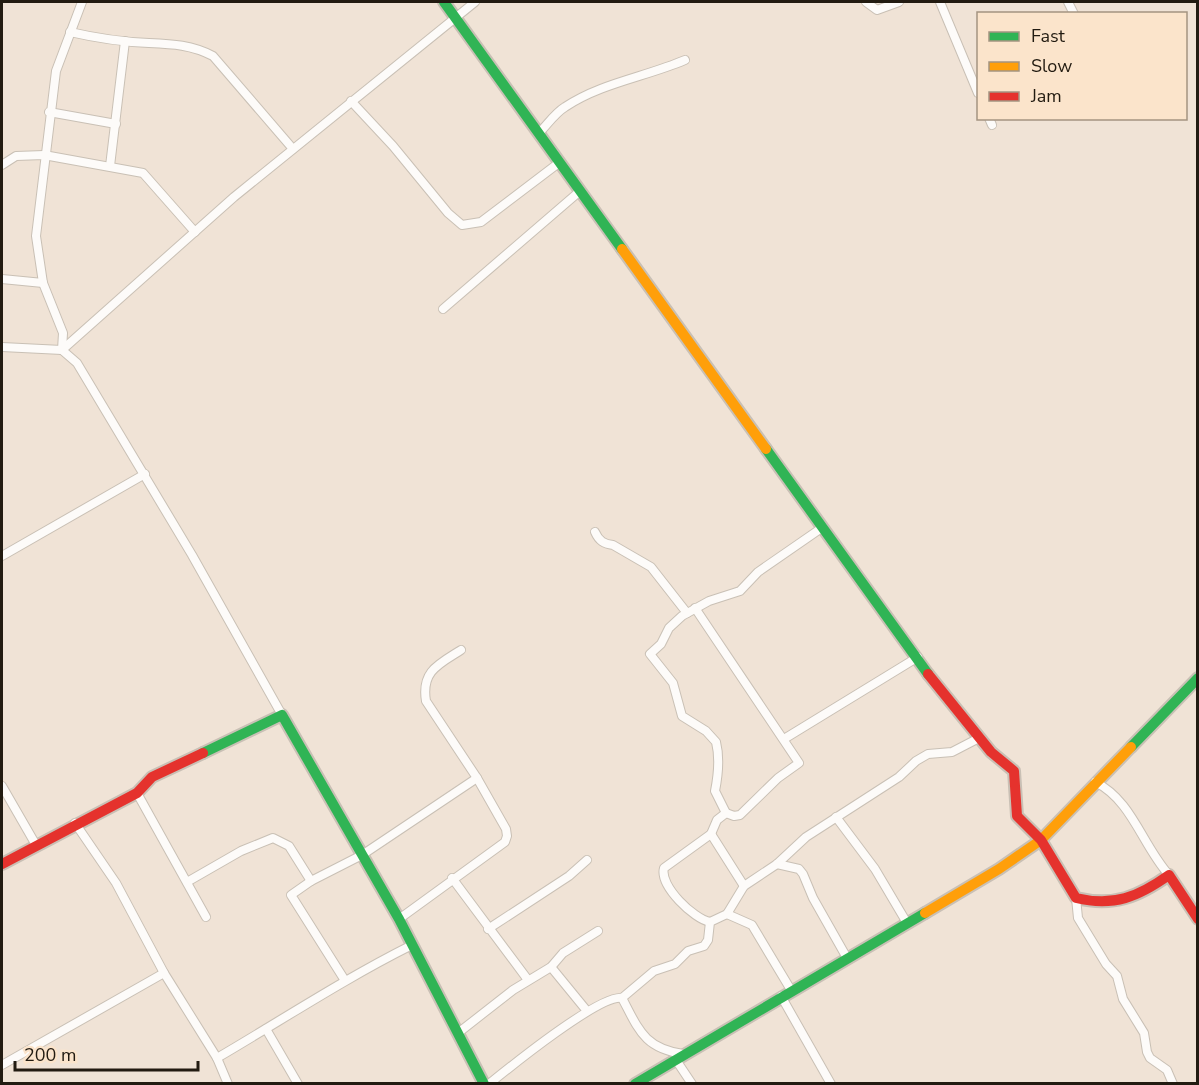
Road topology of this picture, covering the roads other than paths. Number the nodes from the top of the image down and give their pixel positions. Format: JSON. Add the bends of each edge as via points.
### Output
{"nodes":[{"id":1,"x":82,"y":2,"type":"edge"},
{"id":2,"x":444,"y":2,"type":"edge"},
{"id":3,"x":475,"y":2,"type":"edge"},
{"id":4,"x":866,"y":2,"type":"edge"},
{"id":5,"x":899,"y":2,"type":"edge"},
{"id":6,"x":940,"y":2,"type":"edge"},
{"id":7,"x":455,"y":17,"type":"junction"},
{"id":8,"x":70,"y":32,"type":"junction"},
{"id":9,"x":125,"y":41,"type":"junction"},
{"id":10,"x":685,"y":60,"type":"dead end"},
{"id":11,"x":977,"y":91,"type":"edge"},
{"id":12,"x":351,"y":100,"type":"junction"},
{"id":13,"x":49,"y":112,"type":"junction"},
{"id":14,"x":116,"y":124,"type":"junction"},
{"id":15,"x":539,"y":133,"type":"junction"},
{"id":16,"x":293,"y":148,"type":"junction"},
{"id":17,"x":44,"y":155,"type":"junction"},
{"id":18,"x":560,"y":162,"type":"junction"},
{"id":19,"x":2,"y":165,"type":"edge"},
{"id":20,"x":110,"y":166,"type":"junction"},
{"id":21,"x":580,"y":191,"type":"junction"},
{"id":22,"x":195,"y":232,"type":"junction"},
{"id":23,"x":2,"y":279,"type":"edge"},
{"id":24,"x":43,"y":283,"type":"junction"},
{"id":25,"x":443,"y":309,"type":"dead end"},
{"id":26,"x":2,"y":347,"type":"edge"},
{"id":27,"x":62,"y":350,"type":"junction"},
{"id":28,"x":145,"y":474,"type":"junction"},
{"id":29,"x":823,"y":527,"type":"junction"},
{"id":30,"x":595,"y":532,"type":"dead end"},
{"id":31,"x":2,"y":556,"type":"edge"},
{"id":32,"x":691,"y":611,"type":"junction"},
{"id":33,"x":461,"y":650,"type":"dead end"},
{"id":34,"x":918,"y":657,"type":"junction"},
{"id":35,"x":1197,"y":678,"type":"edge"},
{"id":36,"x":282,"y":715,"type":"junction"},
{"id":37,"x":979,"y":738,"type":"junction"},
{"id":38,"x":784,"y":739,"type":"junction"},
{"id":39,"x":477,"y":778,"type":"junction"},
{"id":40,"x":1095,"y":782,"type":"junction"},
{"id":41,"x":2,"y":786,"type":"edge"},
{"id":42,"x":137,"y":793,"type":"junction"},
{"id":43,"x":726,"y":813,"type":"junction"},
{"id":44,"x":836,"y":817,"type":"junction"},
{"id":45,"x":75,"y":823,"type":"junction"},
{"id":46,"x":711,"y":834,"type":"junction"},
{"id":47,"x":1041,"y":840,"type":"junction"},
{"id":48,"x":36,"y":845,"type":"junction"},
{"id":49,"x":362,"y":855,"type":"junction"},
{"id":50,"x":587,"y":860,"type":"dead end"},
{"id":51,"x":2,"y":864,"type":"edge"},
{"id":52,"x":777,"y":864,"type":"junction"},
{"id":53,"x":1169,"y":875,"type":"junction"},
{"id":54,"x":452,"y":878,"type":"junction"},
{"id":55,"x":310,"y":881,"type":"junction"},
{"id":56,"x":187,"y":882,"type":"junction"},
{"id":57,"x":744,"y":886,"type":"junction"},
{"id":58,"x":1076,"y":898,"type":"junction"},
{"id":59,"x":727,"y":914,"type":"junction"},
{"id":60,"x":206,"y":917,"type":"dead end"},
{"id":61,"x":399,"y":919,"type":"junction"},
{"id":62,"x":1197,"y":919,"type":"edge"},
{"id":63,"x":710,"y":922,"type":"junction"},
{"id":64,"x":907,"y":923,"type":"junction"},
{"id":65,"x":488,"y":929,"type":"junction"},
{"id":66,"x":598,"y":931,"type":"dead end"},
{"id":67,"x":412,"y":945,"type":"junction"},
{"id":68,"x":847,"y":958,"type":"junction"},
{"id":69,"x":551,"y":967,"type":"junction"},
{"id":70,"x":164,"y":973,"type":"junction"},
{"id":71,"x":344,"y":980,"type":"junction"},
{"id":72,"x":528,"y":980,"type":"junction"},
{"id":73,"x":786,"y":993,"type":"junction"},
{"id":74,"x":622,"y":998,"type":"junction"},
{"id":75,"x":587,"y":1011,"type":"junction"},
{"id":76,"x":266,"y":1029,"type":"junction"},
{"id":77,"x":458,"y":1034,"type":"junction"},
{"id":78,"x":680,"y":1057,"type":"junction"},
{"id":79,"x":217,"y":1058,"type":"junction"},
{"id":80,"x":2,"y":1065,"type":"edge"},
{"id":81,"x":228,"y":1083,"type":"edge"},
{"id":82,"x":298,"y":1083,"type":"edge"},
{"id":83,"x":484,"y":1083,"type":"edge"},
{"id":84,"x":489,"y":1083,"type":"edge"},
{"id":85,"x":635,"y":1083,"type":"edge"},
{"id":86,"x":692,"y":1083,"type":"edge"},
{"id":87,"x":831,"y":1083,"type":"edge"},
{"id":88,"x":1173,"y":1083,"type":"edge"}],
"edges":[{"from":1,"to":8,"type":"street"},
{"from":2,"to":7,"type":"street"},
{"from":3,"to":7,"type":"street"},
{"from":4,"to":5,"type":"street","via":[[877,10]]},
{"from":6,"to":11,"type":"street"},
{"from":7,"to":12,"type":"street"},
{"from":7,"to":15,"type":"street"},
{"from":8,"to":9,"type":"street"},
{"from":8,"to":13,"type":"street","via":[[56,71]]},
{"from":9,"to":14,"type":"street"},
{"from":9,"to":16,"type":"street","via":[[176,44],[213,56]]},
{"from":10,"to":15,"type":"street","via":[[608,85],[564,107]]},
{"from":12,"to":16,"type":"street"},
{"from":12,"to":18,"type":"street","via":[[462,225],[481,222]]},
{"from":13,"to":14,"type":"street"},
{"from":13,"to":17,"type":"street"},
{"from":14,"to":20,"type":"street"},
{"from":15,"to":18,"type":"street"},
{"from":16,"to":22,"type":"street"},
{"from":17,"to":19,"type":"street","via":[[16,156]]},
{"from":17,"to":20,"type":"street"},
{"from":17,"to":24,"type":"street","via":[[36,236]]},
{"from":18,"to":21,"type":"street"},
{"from":20,"to":22,"type":"street","via":[[143,173]]},
{"from":21,"to":25,"type":"street"},
{"from":21,"to":29,"type":"street"},
{"from":22,"to":27,"type":"street"},
{"from":23,"to":24,"type":"street"},
{"from":24,"to":27,"type":"street","via":[[63,333]]},
{"from":26,"to":27,"type":"street"},
{"from":27,"to":28,"type":"street","via":[[89,379]]},
{"from":28,"to":31,"type":"street"},
{"from":28,"to":36,"type":"street"},
{"from":29,"to":32,"type":"street","via":[[758,572],[740,591]]},
{"from":29,"to":34,"type":"street"},
{"from":30,"to":32,"type":"street","via":[[606,544],[651,567]]},
{"from":32,"to":38,"type":"street"},
{"from":32,"to":43,"type":"street","via":[[672,624],[650,654],[674,683],[682,716],[716,742],[720,774],[715,791]]},
{"from":33,"to":39,"type":"street","via":[[431,670],[423,688],[426,701]]},
{"from":34,"to":37,"type":"street"},
{"from":34,"to":38,"type":"street"},
{"from":35,"to":40,"type":"street"},
{"from":36,"to":42,"type":"street","via":[[152,777]]},
{"from":36,"to":49,"type":"street"},
{"from":37,"to":44,"type":"street","via":[[952,752],[928,754]]},
{"from":37,"to":47,"type":"street","via":[[1014,771],[1017,816]]},
{"from":38,"to":43,"type":"street","via":[[798,766],[778,778],[740,815]]},
{"from":39,"to":49,"type":"street"},
{"from":39,"to":54,"type":"street","via":[[507,836],[505,842]]},
{"from":40,"to":47,"type":"street"},
{"from":40,"to":53,"type":"street","via":[[1109,789],[1122,803]]},
{"from":41,"to":48,"type":"street"},
{"from":42,"to":45,"type":"street"},
{"from":42,"to":56,"type":"street"},
{"from":43,"to":46,"type":"street","via":[[717,820]]},
{"from":44,"to":52,"type":"street","via":[[806,837]]},
{"from":44,"to":64,"type":"street","via":[[875,869]]},
{"from":45,"to":48,"type":"street"},
{"from":45,"to":70,"type":"street","via":[[116,882]]},
{"from":46,"to":57,"type":"street"},
{"from":46,"to":63,"type":"street","via":[[663,872],[687,908],[696,917]]},
{"from":47,"to":58,"type":"street"},
{"from":47,"to":64,"type":"street"},
{"from":48,"to":51,"type":"street"},
{"from":49,"to":55,"type":"street"},
{"from":49,"to":61,"type":"street"},
{"from":50,"to":65,"type":"street"},
{"from":52,"to":57,"type":"street"},
{"from":52,"to":68,"type":"street","via":[[803,874]]},
{"from":53,"to":58,"type":"street","via":[[1144,893],[1119,903]]},
{"from":53,"to":62,"type":"street"},
{"from":54,"to":61,"type":"street"},
{"from":54,"to":65,"type":"street"},
{"from":55,"to":56,"type":"street","via":[[289,846],[273,838],[241,851]]},
{"from":55,"to":71,"type":"street","via":[[291,895]]},
{"from":56,"to":60,"type":"street"},
{"from":57,"to":59,"type":"street"},
{"from":58,"to":88,"type":"street","via":[[1078,918],[1117,975],[1124,999],[1144,1034],[1150,1058],[1167,1070]]},
{"from":59,"to":63,"type":"street"},
{"from":59,"to":73,"type":"street","via":[[752,925]]},
{"from":61,"to":67,"type":"street"},
{"from":63,"to":74,"type":"street","via":[[704,946],[688,951],[675,964],[654,971]]},
{"from":64,"to":68,"type":"street"},
{"from":65,"to":72,"type":"street"},
{"from":66,"to":69,"type":"street","via":[[563,953]]},
{"from":67,"to":71,"type":"street"},
{"from":67,"to":77,"type":"street"},
{"from":68,"to":73,"type":"street"},
{"from":69,"to":72,"type":"street"},
{"from":69,"to":75,"type":"street"},
{"from":70,"to":79,"type":"street"},
{"from":70,"to":80,"type":"street"},
{"from":71,"to":76,"type":"street"},
{"from":72,"to":77,"type":"street"},
{"from":73,"to":78,"type":"street"},
{"from":73,"to":87,"type":"street"},
{"from":74,"to":75,"type":"street","via":[[612,998]]},
{"from":74,"to":78,"type":"street","via":[[649,1042]]},
{"from":75,"to":84,"type":"street"},
{"from":76,"to":79,"type":"street"},
{"from":76,"to":82,"type":"street"},
{"from":77,"to":83,"type":"street"},
{"from":78,"to":85,"type":"street"},
{"from":78,"to":86,"type":"street"},
{"from":79,"to":81,"type":"street"}]}
